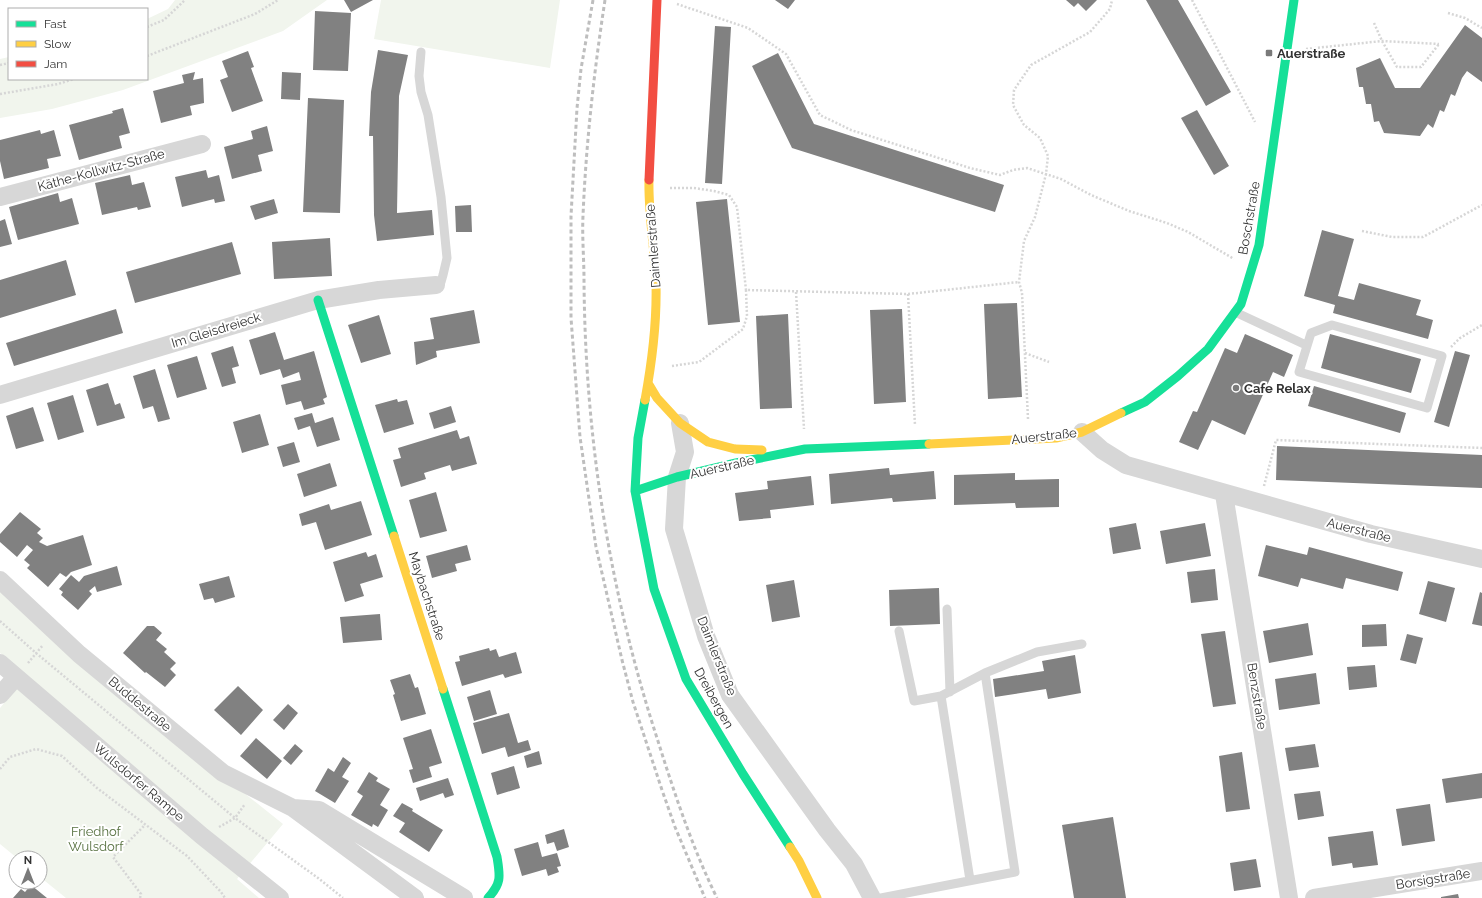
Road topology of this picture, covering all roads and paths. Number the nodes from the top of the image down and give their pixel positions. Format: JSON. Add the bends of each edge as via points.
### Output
{"nodes":[{"id":1,"x":185,"y":0,"type":"edge"},
{"id":2,"x":278,"y":0,"type":"edge"},
{"id":3,"x":657,"y":0,"type":"edge"},
{"id":4,"x":1112,"y":0,"type":"edge"},
{"id":5,"x":1192,"y":0,"type":"edge"},
{"id":6,"x":1294,"y":0,"type":"edge"},
{"id":7,"x":671,"y":2,"type":"dead end"},
{"id":8,"x":1448,"y":13,"type":"dead end"},
{"id":9,"x":1374,"y":23,"type":"dead end"},
{"id":10,"x":148,"y":27,"type":"edge"},
{"id":11,"x":1482,"y":28,"type":"edge"},
{"id":12,"x":1382,"y":41,"type":"junction"},
{"id":13,"x":421,"y":52,"type":"dead end"},
{"id":14,"x":1287,"y":52,"type":"junction"},
{"id":15,"x":148,"y":56,"type":"edge"},
{"id":16,"x":71,"y":80,"type":"edge"},
{"id":17,"x":0,"y":94,"type":"edge"},
{"id":18,"x":1277,"y":127,"type":"junction"},
{"id":19,"x":202,"y":144,"type":"dead end"},
{"id":20,"x":1046,"y":174,"type":"junction"},
{"id":21,"x":649,"y":187,"type":"junction"},
{"id":22,"x":0,"y":197,"type":"edge"},
{"id":23,"x":1482,"y":205,"type":"edge"},
{"id":24,"x":1362,"y":231,"type":"dead end"},
{"id":25,"x":1251,"y":270,"type":"junction"},
{"id":26,"x":1019,"y":282,"type":"junction"},
{"id":27,"x":436,"y":285,"type":"joint"},
{"id":28,"x":746,"y":290,"type":"junction"},
{"id":29,"x":796,"y":292,"type":"junction"},
{"id":30,"x":908,"y":294,"type":"junction"},
{"id":31,"x":318,"y":300,"type":"junction"},
{"id":32,"x":1235,"y":312,"type":"junction"},
{"id":33,"x":1482,"y":325,"type":"edge"},
{"id":34,"x":1306,"y":345,"type":"junction"},
{"id":35,"x":1025,"y":353,"type":"junction"},
{"id":36,"x":1442,"y":356,"type":"junction"},
{"id":37,"x":1049,"y":362,"type":"dead end"},
{"id":38,"x":651,"y":368,"type":"junction"},
{"id":39,"x":648,"y":383,"type":"junction"},
{"id":40,"x":0,"y":395,"type":"edge"},
{"id":41,"x":680,"y":423,"type":"junction"},
{"id":42,"x":1082,"y":432,"type":"junction"},
{"id":43,"x":1029,"y":440,"type":"junction"},
{"id":44,"x":916,"y":443,"type":"junction"},
{"id":45,"x":1482,"y":448,"type":"edge"},
{"id":46,"x":805,"y":449,"type":"junction"},
{"id":47,"x":678,"y":477,"type":"junction"},
{"id":48,"x":635,"y":491,"type":"junction"},
{"id":49,"x":1224,"y":494,"type":"junction"},
{"id":50,"x":1260,"y":504,"type":"junction"},
{"id":51,"x":1480,"y":554,"type":"edge"},
{"id":52,"x":0,"y":580,"type":"edge"},
{"id":53,"x":947,"y":609,"type":"dead end"},
{"id":54,"x":0,"y":621,"type":"edge"},
{"id":55,"x":55,"y":631,"type":"junction"},
{"id":56,"x":899,"y":631,"type":"dead end"},
{"id":57,"x":1082,"y":644,"type":"dead end"},
{"id":58,"x":36,"y":653,"type":"junction"},
{"id":59,"x":0,"y":663,"type":"edge"},
{"id":60,"x":986,"y":673,"type":"junction"},
{"id":61,"x":16,"y":677,"type":"junction"},
{"id":62,"x":950,"y":692,"type":"junction"},
{"id":63,"x":0,"y":695,"type":"edge"},
{"id":64,"x":941,"y":696,"type":"junction"},
{"id":65,"x":0,"y":769,"type":"edge"},
{"id":66,"x":256,"y":790,"type":"junction"},
{"id":67,"x":293,"y":808,"type":"junction"},
{"id":68,"x":235,"y":818,"type":"junction"},
{"id":69,"x":145,"y":825,"type":"junction"},
{"id":70,"x":202,"y":836,"type":"junction"},
{"id":71,"x":1482,"y":871,"type":"edge"},
{"id":72,"x":970,"y":880,"type":"junction"},
{"id":73,"x":140,"y":898,"type":"edge"},
{"id":74,"x":225,"y":898,"type":"edge"},
{"id":75,"x":280,"y":898,"type":"edge"},
{"id":76,"x":343,"y":898,"type":"edge"},
{"id":77,"x":415,"y":898,"type":"edge"},
{"id":78,"x":464,"y":898,"type":"edge"},
{"id":79,"x":488,"y":898,"type":"edge"},
{"id":80,"x":817,"y":898,"type":"edge"},
{"id":81,"x":872,"y":898,"type":"edge"},
{"id":82,"x":881,"y":898,"type":"edge"},
{"id":83,"x":1289,"y":898,"type":"edge"},
{"id":84,"x":1314,"y":898,"type":"edge"}],
"edges":[{"from":1,"to":10,"type":"path","via":[[164,20]]},
{"from":2,"to":15,"type":"path","via":[[255,14]]},
{"from":3,"to":21,"type":"street","name":"Daimlerstraße"},
{"from":4,"to":20,"type":"path","via":[[1110,9],[1090,32],[1031,65],[1014,90],[1013,105],[1024,125],[1040,138],[1048,156]]},
{"from":5,"to":18,"type":"path","via":[[1255,122]]},
{"from":6,"to":14,"type":"street","name":"Boschstraße"},
{"from":7,"to":20,"type":"path","via":[[748,28],[786,54],[820,115],[851,130],[1000,175],[1027,168]]},
{"from":8,"to":11,"type":"path","via":[[1465,18]]},
{"from":9,"to":12,"type":"path"},
{"from":12,"to":12,"type":"path","via":[[1397,67],[1421,67],[1439,44]]},
{"from":12,"to":14,"type":"path"},
{"from":13,"to":27,"type":"lane","via":[[421,92],[428,116],[441,197],[447,258],[444,275],[441,282]]},
{"from":14,"to":18,"type":"street","name":"Boschstraße"},
{"from":16,"to":17,"type":"path"},
{"from":18,"to":25,"type":"street","name":"Boschstraße","via":[[1259,245]]},
{"from":19,"to":22,"type":"street","name":"Käthe-Kollwitz-Straße"},
{"from":20,"to":25,"type":"path","via":[[1129,211],[1188,232]]},
{"from":20,"to":26,"type":"path","via":[[1035,217],[1024,241]]},
{"from":21,"to":28,"type":"path","via":[[694,188],[729,195],[737,207]]},
{"from":21,"to":38,"type":"street","name":"Daimlerstraße","via":[[656,290],[656,324]]},
{"from":23,"to":24,"type":"path","via":[[1423,237],[1392,237]]},
{"from":25,"to":32,"type":"street","name":"Boschstraße","via":[[1241,304]]},
{"from":26,"to":30,"type":"path"},
{"from":26,"to":35,"type":"path","via":[[1022,293]]},
{"from":27,"to":31,"type":"street","name":"Im Gleisdreieck","via":[[379,290]]},
{"from":28,"to":29,"type":"path"},
{"from":28,"to":38,"type":"path","via":[[747,316],[743,329],[699,362]]},
{"from":29,"to":30,"type":"path"},
{"from":29,"to":46,"type":"path"},
{"from":30,"to":44,"type":"path"},
{"from":31,"to":40,"type":"street","name":"Im Gleisdreieck"},
{"from":31,"to":79,"type":"street","name":"Maybachstraße","via":[[497,857],[501,879],[497,890]]},
{"from":32,"to":34,"type":"lane"},
{"from":32,"to":42,"type":"street","name":"Boschstraße","via":[[1208,349],[1145,402]]},
{"from":33,"to":36,"type":"path","via":[[1460,338]]},
{"from":34,"to":36,"type":"lane","via":[[1311,333],[1332,325]]},
{"from":34,"to":36,"type":"lane","via":[[1299,372],[1427,408]]},
{"from":35,"to":37,"type":"path"},
{"from":35,"to":43,"type":"path"},
{"from":38,"to":39,"type":"street","name":"Daimlerstraße"},
{"from":39,"to":41,"type":"street","via":[[657,398]]},
{"from":39,"to":48,"type":"street","name":"Daimlerstraße","via":[[638,438]]},
{"from":41,"to":46,"type":"street","via":[[708,442],[735,449]]},
{"from":41,"to":47,"type":"street","name":"Daimlerstraße","via":[[685,452]]},
{"from":42,"to":43,"type":"street","name":"Auerstraße","via":[[1056,438]]},
{"from":42,"to":49,"type":"street","name":"Auerstraße","via":[[1102,450],[1126,466]]},
{"from":43,"to":44,"type":"street","name":"Auerstraße"},
{"from":44,"to":46,"type":"street","name":"Auerstraße"},
{"from":45,"to":50,"type":"path","via":[[1276,440]]},
{"from":46,"to":47,"type":"street","name":"Auerstraße"},
{"from":47,"to":48,"type":"street","name":"Auerstraße"},
{"from":47,"to":81,"type":"street","name":"Daimlerstraße","via":[[674,530],[706,636],[730,695],[854,864]]},
{"from":48,"to":80,"type":"street","name":"Dreibergen","via":[[654,589],[686,679],[799,861]]},
{"from":49,"to":50,"type":"street","name":"Auerstraße"},
{"from":49,"to":83,"type":"street","name":"Benzstraße"},
{"from":50,"to":51,"type":"street","name":"Auerstraße","via":[[1371,534]]},
{"from":52,"to":55,"type":"street","name":"Buddestraße"},
{"from":53,"to":62,"type":"lane"},
{"from":54,"to":58,"type":"path"},
{"from":55,"to":58,"type":"path"},
{"from":55,"to":66,"type":"street","name":"Buddestraße","via":[[223,773]]},
{"from":56,"to":64,"type":"lane","via":[[914,701]]},
{"from":57,"to":60,"type":"lane","via":[[1037,652]]},
{"from":58,"to":61,"type":"path"},
{"from":58,"to":68,"type":"path"},
{"from":59,"to":61,"type":"street","name":"Wulsdorfer Rampe"},
{"from":60,"to":62,"type":"lane"},
{"from":60,"to":72,"type":"lane","via":[[1015,872]]},
{"from":61,"to":63,"type":"street"},
{"from":61,"to":70,"type":"street","name":"Wulsdorfer Rampe"},
{"from":62,"to":64,"type":"lane"},
{"from":64,"to":72,"type":"lane"},
{"from":65,"to":69,"type":"path","via":[[10,756],[36,749],[62,756],[97,788]]},
{"from":66,"to":67,"type":"street","name":"Buddestraße"},
{"from":66,"to":68,"type":"path"},
{"from":67,"to":77,"type":"street","name":"Buddestraße"},
{"from":67,"to":78,"type":"street","name":"Buddestraße","via":[[319,810]]},
{"from":68,"to":70,"type":"path"},
{"from":68,"to":76,"type":"path"},
{"from":69,"to":73,"type":"path","via":[[113,857],[141,894]]},
{"from":69,"to":74,"type":"path","via":[[187,856]]},
{"from":70,"to":75,"type":"street","name":"Wulsdorfer Rampe"},
{"from":71,"to":84,"type":"street","name":"Borsigstraße"},
{"from":72,"to":82,"type":"lane"}]}
